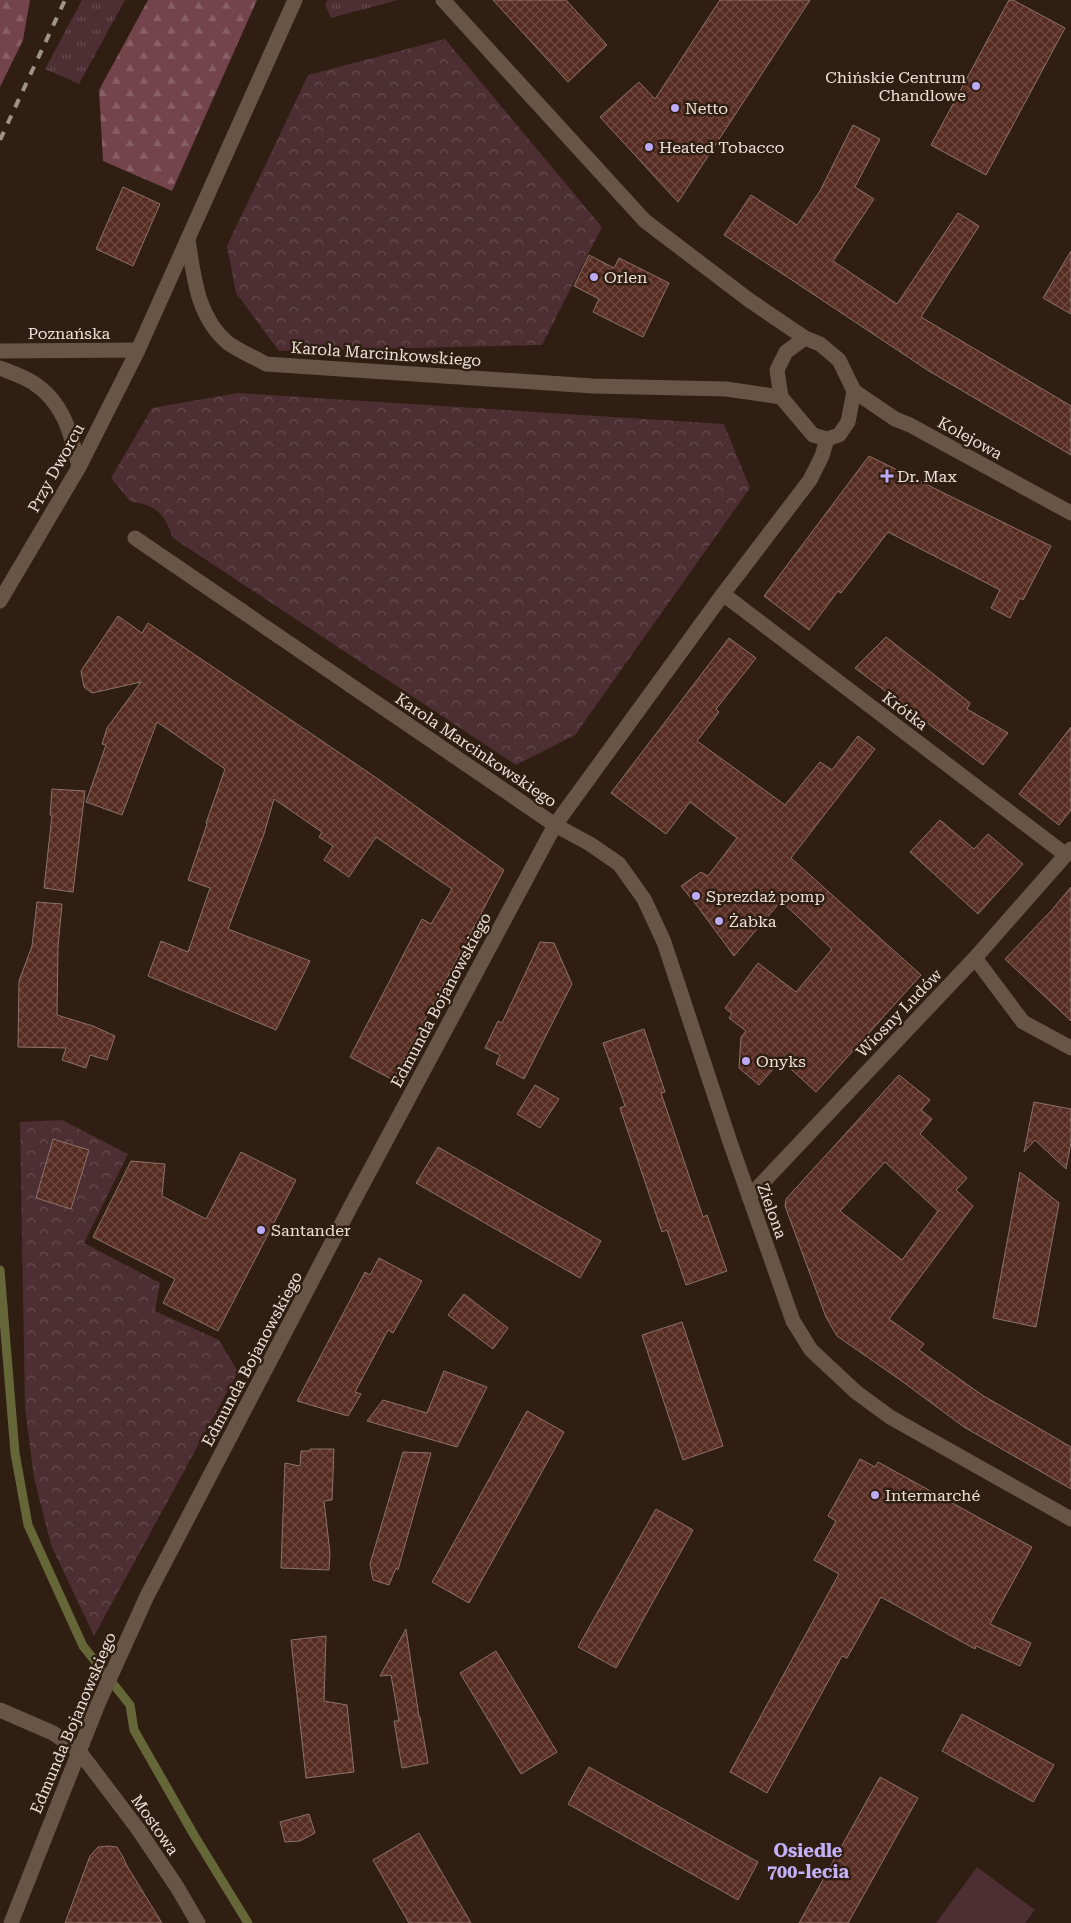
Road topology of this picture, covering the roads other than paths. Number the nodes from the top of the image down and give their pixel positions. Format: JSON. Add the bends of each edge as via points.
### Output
{"nodes":[{"id":1,"x":295,"y":0,"type":"edge"},
{"id":2,"x":443,"y":0,"type":"edge"},
{"id":3,"x":188,"y":240,"type":"junction"},
{"id":4,"x":804,"y":338,"type":"junction"},
{"id":5,"x":138,"y":350,"type":"junction"},
{"id":6,"x":0,"y":351,"type":"edge"},
{"id":7,"x":0,"y":368,"type":"edge"},
{"id":8,"x":854,"y":391,"type":"junction"},
{"id":9,"x":781,"y":397,"type":"junction"},
{"id":10,"x":827,"y":439,"type":"junction"},
{"id":11,"x":79,"y":467,"type":"junction"},
{"id":12,"x":1071,"y":514,"type":"edge"},
{"id":13,"x":135,"y":538,"type":"dead end"},
{"id":14,"x":723,"y":594,"type":"junction"},
{"id":15,"x":0,"y":601,"type":"edge"},
{"id":16,"x":555,"y":825,"type":"junction"},
{"id":17,"x":1069,"y":852,"type":"edge"},
{"id":18,"x":975,"y":958,"type":"junction"},
{"id":19,"x":1071,"y":1048,"type":"edge"},
{"id":20,"x":748,"y":1197,"type":"junction"},
{"id":21,"x":1071,"y":1519,"type":"edge"},
{"id":22,"x":0,"y":1710,"type":"edge"},
{"id":23,"x":79,"y":1752,"type":"junction"},
{"id":24,"x":11,"y":1923,"type":"edge"},
{"id":25,"x":198,"y":1923,"type":"edge"}],
"edges":[{"from":1,"to":3,"type":"street"},
{"from":2,"to":4,"type":"street","via":[[645,221]]},
{"from":3,"to":5,"type":"street"},
{"from":3,"to":9,"type":"street","name":"Karola Marcinkowskiego","via":[[195,287],[208,320],[228,343],[266,364],[593,386],[726,389]]},
{"from":4,"to":8,"type":"street","via":[[820,344],[839,360]]},
{"from":4,"to":9,"type":"street","via":[[786,352],[777,370]]},
{"from":5,"to":6,"type":"street","name":"Poznańska"},
{"from":5,"to":11,"type":"street","name":"Przy Dworcu"},
{"from":7,"to":11,"type":"street","via":[[31,381],[56,404],[70,433]]},
{"from":8,"to":10,"type":"street","via":[[848,422],[839,435]]},
{"from":8,"to":12,"type":"street","name":"Kolejowa","via":[[895,418]]},
{"from":9,"to":10,"type":"street","via":[[813,435]]},
{"from":10,"to":14,"type":"street","name":"Karola Marcinkowskiego","via":[[810,480]]},
{"from":11,"to":15,"type":"street","name":"Przy Dworcu"},
{"from":13,"to":16,"type":"street","name":"Karola Marcinkowskiego"},
{"from":14,"to":16,"type":"street","name":"Karola Marcinkowskiego"},
{"from":14,"to":17,"type":"street","name":"Krótka"},
{"from":16,"to":20,"type":"street","name":"Zielona","via":[[619,864],[644,899],[664,942]]},
{"from":16,"to":23,"type":"street","name":"Edmunda Bojanowskiego","via":[[147,1596]]},
{"from":17,"to":18,"type":"street","name":"Wiosny Ludów"},
{"from":18,"to":19,"type":"street","via":[[1023,1022]]},
{"from":18,"to":20,"type":"street","name":"Wiosny Ludów"},
{"from":20,"to":21,"type":"street","name":"Zielona","via":[[793,1321],[811,1350],[856,1392],[890,1417]]},
{"from":22,"to":23,"type":"street","name":"Mostowa","via":[[53,1734]]},
{"from":23,"to":24,"type":"street","name":"Edmunda Bojanowskiego"},
{"from":23,"to":25,"type":"street","name":"Mostowa","via":[[138,1829]]}]}
